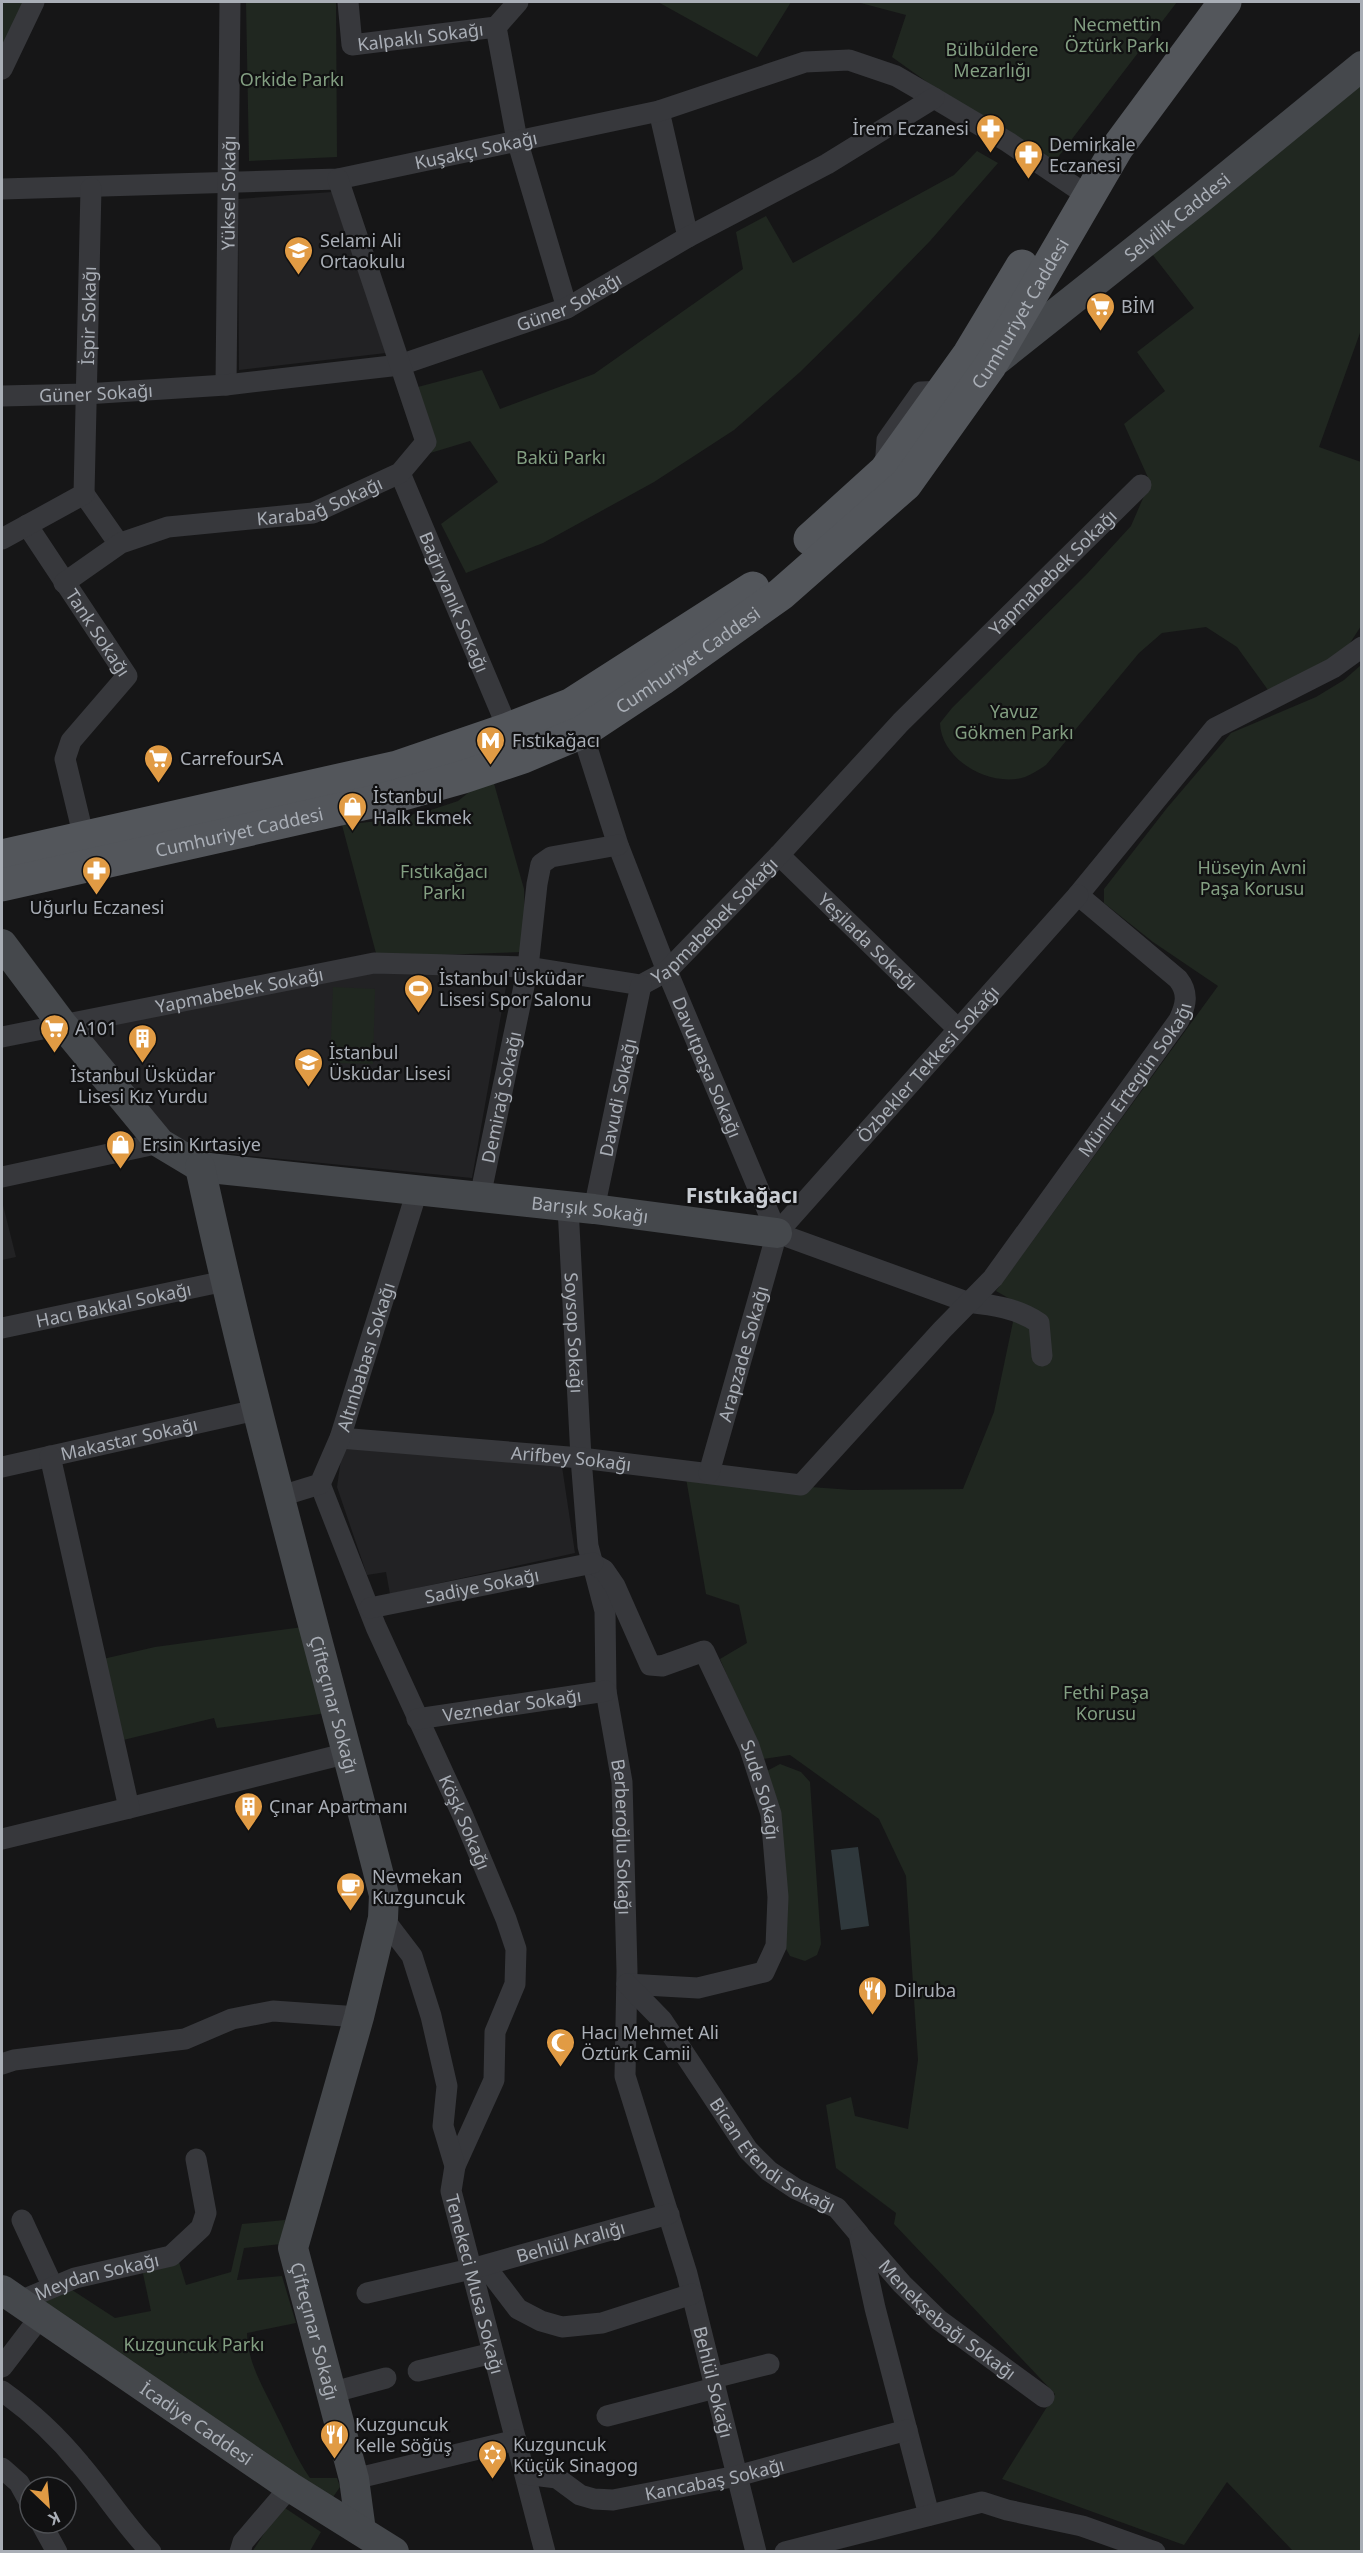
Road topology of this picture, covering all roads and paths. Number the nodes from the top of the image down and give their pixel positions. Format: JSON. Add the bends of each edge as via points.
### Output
{"nodes":[{"id":1,"x":34,"y":2,"type":"edge"},
{"id":2,"x":230,"y":2,"type":"edge"},
{"id":3,"x":348,"y":2,"type":"edge"},
{"id":4,"x":518,"y":2,"type":"edge"},
{"id":5,"x":1200,"y":2,"type":"edge"},
{"id":6,"x":1225,"y":2,"type":"edge"},
{"id":7,"x":496,"y":27,"type":"junction"},
{"id":8,"x":1362,"y":66,"type":"edge"},
{"id":9,"x":2,"y":69,"type":"edge"},
{"id":10,"x":934,"y":98,"type":"junction"},
{"id":11,"x":659,"y":111,"type":"junction"},
{"id":12,"x":517,"y":140,"type":"junction"},
{"id":13,"x":338,"y":179,"type":"junction"},
{"id":14,"x":228,"y":183,"type":"junction"},
{"id":15,"x":91,"y":188,"type":"junction"},
{"id":16,"x":2,"y":189,"type":"edge"},
{"id":17,"x":1080,"y":190,"type":"junction"},
{"id":18,"x":688,"y":237,"type":"junction"},
{"id":19,"x":567,"y":308,"type":"junction"},
{"id":20,"x":400,"y":365,"type":"junction"},
{"id":21,"x":990,"y":366,"type":"junction"},
{"id":22,"x":226,"y":385,"type":"junction"},
{"id":23,"x":85,"y":394,"type":"junction"},
{"id":24,"x":2,"y":396,"type":"edge"},
{"id":25,"x":400,"y":473,"type":"junction"},
{"id":26,"x":1141,"y":485,"type":"dead end"},
{"id":27,"x":84,"y":494,"type":"junction"},
{"id":28,"x":27,"y":525,"type":"junction"},
{"id":29,"x":2,"y":539,"type":"edge"},
{"id":30,"x":119,"y":544,"type":"junction"},
{"id":31,"x":64,"y":583,"type":"junction"},
{"id":32,"x":1362,"y":647,"type":"edge"},
{"id":33,"x":508,"y":729,"type":"junction"},
{"id":34,"x":582,"y":732,"type":"junction"},
{"id":35,"x":84,"y":838,"type":"junction"},
{"id":36,"x":618,"y":845,"type":"junction"},
{"id":37,"x":779,"y":855,"type":"junction"},
{"id":38,"x":2,"y":856,"type":"edge"},
{"id":39,"x":2,"y":885,"type":"edge"},
{"id":40,"x":1078,"y":895,"type":"junction"},
{"id":41,"x":2,"y":944,"type":"edge"},
{"id":42,"x":528,"y":968,"type":"junction"},
{"id":43,"x":667,"y":971,"type":"junction"},
{"id":44,"x":641,"y":985,"type":"junction"},
{"id":45,"x":62,"y":1024,"type":"junction"},
{"id":46,"x":958,"y":1029,"type":"junction"},
{"id":47,"x":2,"y":1037,"type":"edge"},
{"id":48,"x":160,"y":1143,"type":"junction"},
{"id":49,"x":200,"y":1167,"type":"junction"},
{"id":50,"x":2,"y":1177,"type":"edge"},
{"id":51,"x":417,"y":1191,"type":"junction"},
{"id":52,"x":480,"y":1197,"type":"junction"},
{"id":53,"x":581,"y":1208,"type":"junction"},
{"id":54,"x":777,"y":1233,"type":"junction"},
{"id":55,"x":225,"y":1281,"type":"junction"},
{"id":56,"x":967,"y":1302,"type":"junction"},
{"id":57,"x":2,"y":1328,"type":"edge"},
{"id":58,"x":1042,"y":1356,"type":"dead end"},
{"id":59,"x":256,"y":1410,"type":"junction"},
{"id":60,"x":340,"y":1438,"type":"junction"},
{"id":61,"x":50,"y":1456,"type":"junction"},
{"id":62,"x":580,"y":1458,"type":"junction"},
{"id":63,"x":2,"y":1467,"type":"edge"},
{"id":64,"x":709,"y":1473,"type":"junction"},
{"id":65,"x":321,"y":1484,"type":"junction"},
{"id":66,"x":801,"y":1485,"type":"joint"},
{"id":67,"x":281,"y":1496,"type":"junction"},
{"id":68,"x":593,"y":1563,"type":"junction"},
{"id":69,"x":370,"y":1608,"type":"junction"},
{"id":70,"x":606,"y":1691,"type":"junction"},
{"id":71,"x":417,"y":1719,"type":"junction"},
{"id":72,"x":348,"y":1754,"type":"junction"},
{"id":73,"x":129,"y":1808,"type":"junction"},
{"id":74,"x":2,"y":1839,"type":"edge"},
{"id":75,"x":383,"y":1918,"type":"junction"},
{"id":76,"x":627,"y":1984,"type":"junction"},
{"id":77,"x":358,"y":2017,"type":"junction"},
{"id":78,"x":2,"y":2064,"type":"edge"},
{"id":79,"x":196,"y":2159,"type":"dead end"},
{"id":80,"x":454,"y":2166,"type":"junction"},
{"id":81,"x":669,"y":2214,"type":"junction"},
{"id":82,"x":22,"y":2220,"type":"dead end"},
{"id":83,"x":859,"y":2234,"type":"junction"},
{"id":84,"x":471,"y":2269,"type":"junction"},
{"id":85,"x":53,"y":2287,"type":"junction"},
{"id":86,"x":367,"y":2293,"type":"dead end"},
{"id":87,"x":692,"y":2294,"type":"junction"},
{"id":88,"x":21,"y":2302,"type":"edge"},
{"id":89,"x":493,"y":2353,"type":"junction"},
{"id":90,"x":769,"y":2364,"type":"dead end"},
{"id":91,"x":2,"y":2367,"type":"edge"},
{"id":92,"x":418,"y":2371,"type":"dead end"},
{"id":93,"x":386,"y":2378,"type":"dead end"},
{"id":94,"x":714,"y":2383,"type":"junction"},
{"id":95,"x":2,"y":2391,"type":"edge"},
{"id":96,"x":330,"y":2393,"type":"junction"},
{"id":97,"x":1044,"y":2397,"type":"dead end"},
{"id":98,"x":607,"y":2416,"type":"dead end"},
{"id":99,"x":907,"y":2430,"type":"junction"},
{"id":100,"x":516,"y":2440,"type":"junction"},
{"id":101,"x":2,"y":2468,"type":"edge"},
{"id":102,"x":525,"y":2474,"type":"junction"},
{"id":103,"x":737,"y":2476,"type":"junction"},
{"id":104,"x":354,"y":2479,"type":"junction"},
{"id":105,"x":18,"y":2482,"type":"edge"},
{"id":106,"x":290,"y":2487,"type":"junction"},
{"id":107,"x":929,"y":2515,"type":"junction"},
{"id":108,"x":361,"y":2531,"type":"junction"},
{"id":109,"x":48,"y":2535,"type":"edge"},
{"id":110,"x":57,"y":2552,"type":"edge"},
{"id":111,"x":151,"y":2552,"type":"edge"},
{"id":112,"x":240,"y":2552,"type":"edge"},
{"id":113,"x":394,"y":2552,"type":"edge"},
{"id":114,"x":546,"y":2552,"type":"edge"},
{"id":115,"x":756,"y":2552,"type":"edge"},
{"id":116,"x":785,"y":2552,"type":"edge"},
{"id":117,"x":1155,"y":2552,"type":"edge"}],
"edges":[{"from":1,"to":9,"type":"street"},
{"from":2,"to":14,"type":"street","name":"Yüksel Sokağı"},
{"from":3,"to":7,"type":"street","name":"Kalpaklı Sokağı","via":[[352,45]]},
{"from":4,"to":7,"type":"street"},
{"from":5,"to":17,"type":"main road","name":"Cumhuriyet Caddesi","via":[[1110,124]]},
{"from":6,"to":17,"type":"main road","name":"Cumhuriyet Caddesi","via":[[1118,148]]},
{"from":7,"to":12,"type":"street"},
{"from":8,"to":21,"type":"street","name":"Selvilik Caddesi"},
{"from":10,"to":11,"type":"street","name":"Kuşakçı Sokağı","via":[[896,76],[849,60],[806,62]]},
{"from":10,"to":17,"type":"street"},
{"from":10,"to":18,"type":"street","name":"Güner Sokağı","via":[[827,164]]},
{"from":11,"to":12,"type":"street","name":"Kuşakçı Sokağı"},
{"from":11,"to":18,"type":"street"},
{"from":12,"to":13,"type":"street","name":"Kuşakçı Sokağı"},
{"from":12,"to":19,"type":"street"},
{"from":13,"to":14,"type":"street","name":"Kuşakçı Sokağı"},
{"from":13,"to":20,"type":"street"},
{"from":14,"to":15,"type":"street","name":"Kuşakçı Sokağı"},
{"from":14,"to":22,"type":"street","name":"Yüksel Sokağı"},
{"from":15,"to":16,"type":"street","name":"Kuşakçı Sokağı"},
{"from":15,"to":23,"type":"street","name":"İspir Sokağı"},
{"from":17,"to":21,"type":"main road","name":"Cumhuriyet Caddesi"},
{"from":17,"to":33,"type":"main road","name":"Cumhuriyet Caddesi","via":[[885,471],[760,583],[572,704]]},
{"from":18,"to":19,"type":"street","name":"Güner Sokağı"},
{"from":19,"to":20,"type":"street","name":"Güner Sokağı"},
{"from":20,"to":22,"type":"street","name":"Güner Sokağı"},
{"from":20,"to":25,"type":"street","name":"Karabağ Sokağı","via":[[426,442]]},
{"from":21,"to":34,"type":"main road","name":"Cumhuriyet Caddesi","via":[[906,484],[781,594]]},
{"from":22,"to":23,"type":"street","name":"Güner Sokağı"},
{"from":23,"to":24,"type":"street","name":"Güner Sokağı"},
{"from":23,"to":27,"type":"street","name":"İspir Sokağı"},
{"from":25,"to":30,"type":"street","name":"Karabağ Sokağı","via":[[313,513],[168,527]]},
{"from":25,"to":33,"type":"street","name":"Bağrıyanık Sokağı"},
{"from":26,"to":37,"type":"street","name":"Yapmabebek Sokağı","via":[[901,722]]},
{"from":27,"to":28,"type":"street"},
{"from":27,"to":30,"type":"street"},
{"from":28,"to":29,"type":"street"},
{"from":28,"to":31,"type":"street","name":"Tank Sokağı"},
{"from":30,"to":31,"type":"street","name":"Karabağ Sokağı"},
{"from":31,"to":35,"type":"street","name":"Tank Sokağı","via":[[127,676],[71,741],[65,759]]},
{"from":32,"to":40,"type":"street","via":[[1333,668],[1215,728]]},
{"from":33,"to":35,"type":"main road","name":"Cumhuriyet Caddesi","via":[[398,767]]},
{"from":34,"to":36,"type":"street","name":"Davutpaşa Sokağı"},
{"from":34,"to":39,"type":"main road","name":"Cumhuriyet Caddesi","via":[[523,757],[386,799]]},
{"from":35,"to":38,"type":"main road","name":"Cumhuriyet Caddesi"},
{"from":36,"to":42,"type":"street","name":"Demirağ Sokağı","via":[[551,857],[542,864]]},
{"from":36,"to":43,"type":"street","name":"Davutpaşa Sokağı"},
{"from":37,"to":43,"type":"street","name":"Yapmabebek Sokağı"},
{"from":37,"to":46,"type":"street","name":"Yeşilada Sokağı"},
{"from":40,"to":46,"type":"street","name":"Özbekler Tekkesi Sokağı"},
{"from":40,"to":56,"type":"street","name":"Münir Ertegün Sokağı","via":[[1178,979],[1186,993],[1184,1009],[993,1278]]},
{"from":41,"to":45,"type":"street"},
{"from":42,"to":44,"type":"street","name":"Yapmabebek Sokağı"},
{"from":42,"to":45,"type":"street","name":"Yapmabebek Sokağı","via":[[374,963]]},
{"from":42,"to":52,"type":"street","name":"Demirağ Sokağı"},
{"from":43,"to":44,"type":"street","name":"Yapmabebek Sokağı"},
{"from":43,"to":54,"type":"street","name":"Davutpaşa Sokağı"},
{"from":44,"to":53,"type":"street","name":"Davudi Sokağı"},
{"from":45,"to":47,"type":"street","name":"Yapmabebek Sokağı"},
{"from":45,"to":48,"type":"street"},
{"from":46,"to":54,"type":"street","name":"Özbekler Tekkesi Sokağı"},
{"from":48,"to":49,"type":"street"},
{"from":48,"to":50,"type":"street"},
{"from":49,"to":51,"type":"street","name":"Barışık Sokağı"},
{"from":49,"to":55,"type":"street","name":"Çifteçınar Sokağı"},
{"from":51,"to":52,"type":"street","name":"Barışık Sokağı"},
{"from":51,"to":60,"type":"street","name":"Altınbabası Sokağı"},
{"from":52,"to":53,"type":"street","name":"Barışık Sokağı"},
{"from":53,"to":54,"type":"street","name":"Barışık Sokağı"},
{"from":53,"to":62,"type":"street","name":"Soysop Sokağı"},
{"from":54,"to":56,"type":"street","name":"Barışık Sokağı"},
{"from":54,"to":64,"type":"street","name":"Arapzade Sokağı"},
{"from":55,"to":57,"type":"street","name":"Hacı Bakkal Sokağı"},
{"from":55,"to":59,"type":"street","name":"Çifteçınar Sokağı"},
{"from":56,"to":58,"type":"street","name":"Barışık Sokağı","via":[[1000,1305],[1039,1323]]},
{"from":56,"to":66,"type":"street","name":"Münir Ertegün Sokağı"},
{"from":59,"to":61,"type":"street","name":"Makastar Sokağı"},
{"from":59,"to":67,"type":"street","name":"Çifteçınar Sokağı"},
{"from":60,"to":62,"type":"street","name":"Arifbey Sokağı"},
{"from":60,"to":65,"type":"street","name":"Altınbabası Sokağı"},
{"from":61,"to":63,"type":"street","name":"Makastar Sokağı"},
{"from":61,"to":73,"type":"street"},
{"from":62,"to":64,"type":"street","name":"Arifbey Sokağı"},
{"from":62,"to":68,"type":"street","name":"Berberoğlu Sokağı"},
{"from":64,"to":66,"type":"street","name":"Arifbey Sokağı"},
{"from":65,"to":67,"type":"street"},
{"from":65,"to":69,"type":"street","name":"Köşk Sokağı"},
{"from":67,"to":72,"type":"street","name":"Çifteçınar Sokağı"},
{"from":68,"to":69,"type":"street","name":"Sadiye Sokağı"},
{"from":68,"to":70,"type":"street","name":"Berberoğlu Sokağı","via":[[605,1611]]},
{"from":68,"to":76,"type":"street","name":"Sude Sokağı","via":[[604,1570],[615,1586],[650,1665],[662,1666],[704,1651],[749,1746],[771,1814],[777,1885],[776,1946],[764,1972],[698,1988]]},
{"from":69,"to":71,"type":"street","name":"Köşk Sokağı"},
{"from":70,"to":71,"type":"street","name":"Veznedar Sokağı"},
{"from":70,"to":76,"type":"street","name":"Berberoğlu Sokağı","via":[[622,1782]]},
{"from":71,"to":80,"type":"street","name":"Köşk Sokağı","via":[[507,1918],[516,1949],[515,1984],[495,2032],[494,2080]]},
{"from":72,"to":73,"type":"street"},
{"from":72,"to":75,"type":"street","name":"Çifteçınar Sokağı","via":[[384,1894]]},
{"from":73,"to":74,"type":"street"},
{"from":75,"to":77,"type":"street","name":"Çifteçınar Sokağı"},
{"from":75,"to":80,"type":"street","name":"Tenekeci Musa Sokağı","via":[[412,1956],[431,2016],[447,2086],[443,2127]]},
{"from":76,"to":81,"type":"street","name":"Berberoğlu Sokağı","via":[[625,2076]]},
{"from":76,"to":83,"type":"street","name":"Bican Efendi Sokağı","via":[[662,2020],[748,2150],[769,2171],[796,2189],[837,2208]]},
{"from":77,"to":78,"type":"street","via":[[273,2011],[232,2019],[185,2039]]},
{"from":77,"to":96,"type":"street","name":"Çifteçınar Sokağı","via":[[294,2248]]},
{"from":79,"to":85,"type":"street","name":"Meydan Sokağı","via":[[206,2214],[201,2228],[187,2243],[171,2256],[75,2278]]},
{"from":80,"to":84,"type":"street","name":"Tenekeci Musa Sokağı","via":[[451,2191]]},
{"from":81,"to":84,"type":"street","name":"Behlül Aralığı"},
{"from":81,"to":87,"type":"street","name":"Behlül Sokağı"},
{"from":82,"to":85,"type":"street"},
{"from":83,"to":97,"type":"street","name":"Menekşebağı Sokağı","via":[[939,2320]]},
{"from":83,"to":99,"type":"street","name":"Bican Efendi Sokağı"},
{"from":84,"to":86,"type":"street","name":"Behlül Aralığı"},
{"from":84,"to":87,"type":"street","via":[[486,2267],[518,2309],[562,2327],[602,2323]]},
{"from":84,"to":89,"type":"street","name":"Tenekeci Musa Sokağı"},
{"from":85,"to":88,"type":"street","name":"Meydan Sokağı"},
{"from":87,"to":94,"type":"street","name":"Behlül Sokağı"},
{"from":88,"to":91,"type":"street"},
{"from":88,"to":106,"type":"street","name":"İcadiye Caddesi"},
{"from":89,"to":92,"type":"street"},
{"from":89,"to":100,"type":"street","name":"Tenekeci Musa Sokağı"},
{"from":90,"to":94,"type":"street"},
{"from":93,"to":96,"type":"street"},
{"from":94,"to":98,"type":"street"},
{"from":94,"to":103,"type":"street","name":"Behlül Sokağı"},
{"from":95,"to":111,"type":"street","via":[[22,2405],[80,2463]]},
{"from":96,"to":104,"type":"street","name":"Çifteçınar Sokağı"},
{"from":99,"to":103,"type":"street","name":"Kancabaş Sokağı"},
{"from":99,"to":107,"type":"street","name":"Bican Efendi Sokağı"},
{"from":100,"to":102,"type":"street","name":"Tenekeci Musa Sokağı"},
{"from":100,"to":104,"type":"street"},
{"from":101,"to":105,"type":"street"},
{"from":102,"to":103,"type":"street","name":"Kancabaş Sokağı","via":[[557,2478],[580,2494],[613,2500]]},
{"from":102,"to":114,"type":"street","name":"Tenekeci Musa Sokağı"},
{"from":103,"to":115,"type":"street","name":"Behlül Sokağı"},
{"from":104,"to":108,"type":"street","name":"Çifteçınar Sokağı"},
{"from":106,"to":108,"type":"street","name":"İcadiye Caddesi"},
{"from":106,"to":112,"type":"street","via":[[243,2542]]},
{"from":107,"to":116,"type":"street"},
{"from":107,"to":117,"type":"street","via":[[982,2502],[1082,2526]]},
{"from":108,"to":113,"type":"street","name":"İcadiye Caddesi"},
{"from":109,"to":110,"type":"street"}]}
